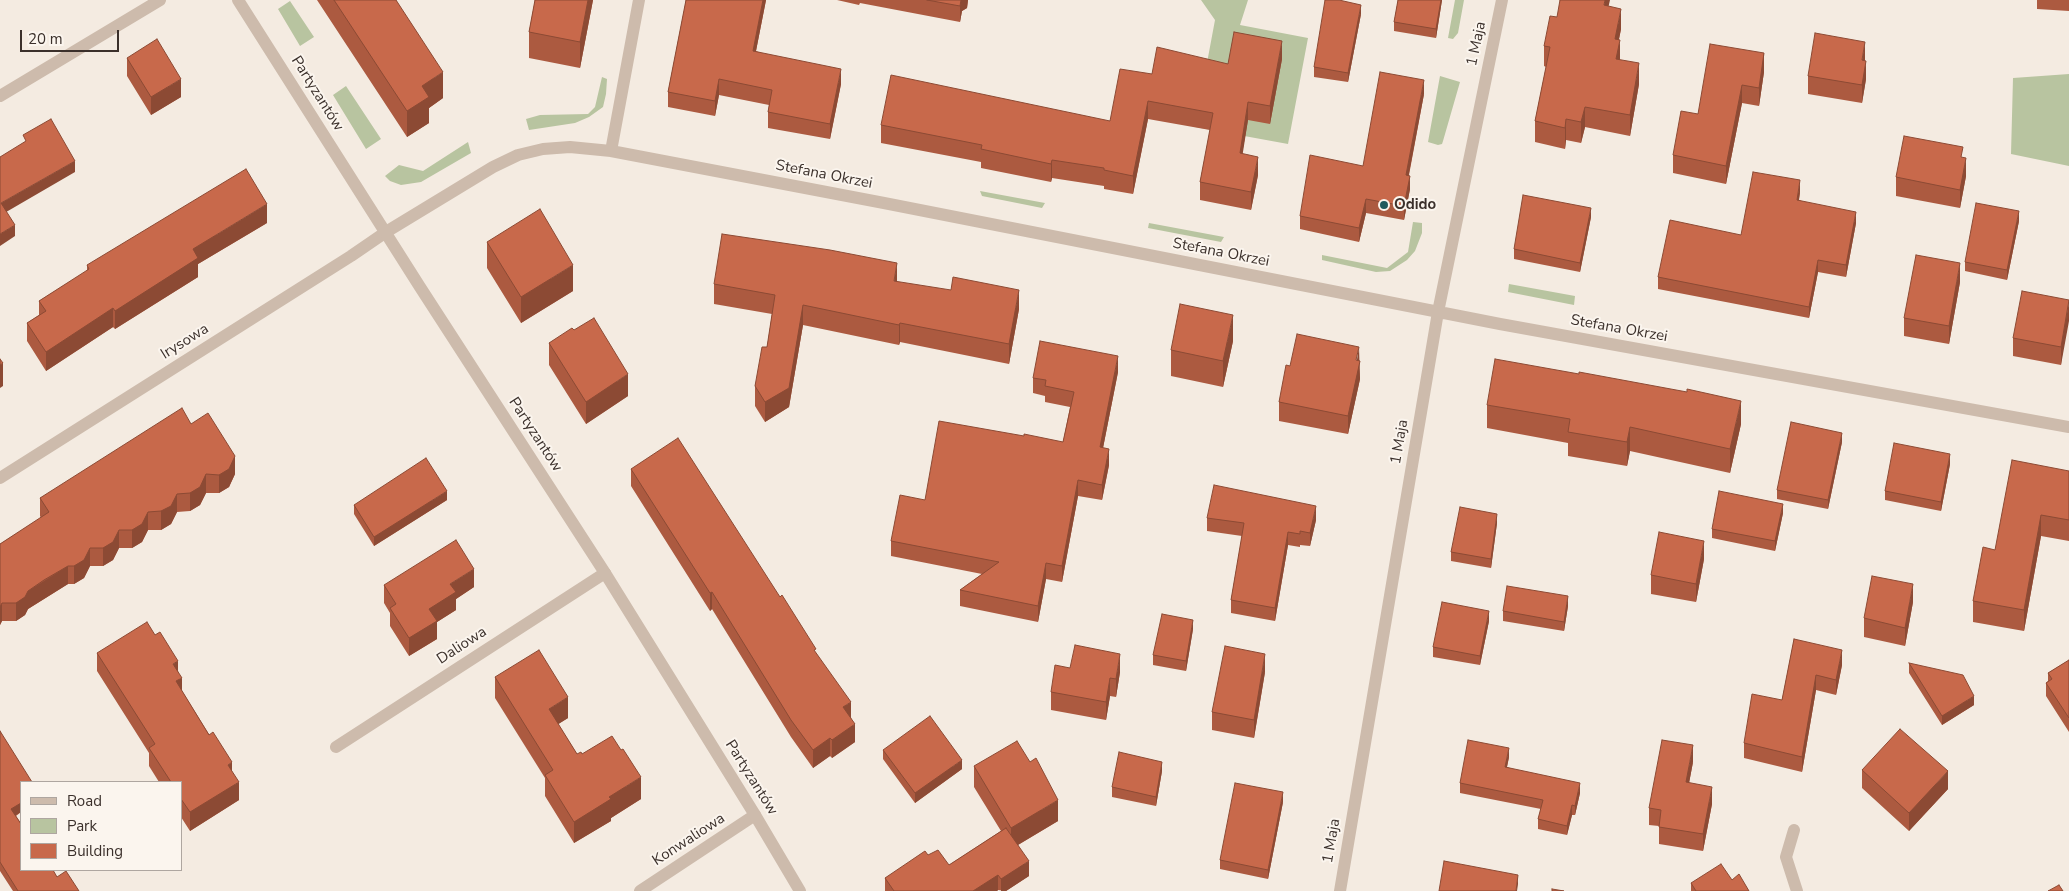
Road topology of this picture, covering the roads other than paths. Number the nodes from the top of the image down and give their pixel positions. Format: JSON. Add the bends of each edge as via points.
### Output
{"nodes":[{"id":1,"x":160,"y":0,"type":"edge"},
{"id":2,"x":238,"y":0,"type":"edge"},
{"id":3,"x":639,"y":0,"type":"edge"},
{"id":4,"x":1502,"y":0,"type":"edge"},
{"id":5,"x":0,"y":96,"type":"edge"},
{"id":6,"x":611,"y":152,"type":"junction"},
{"id":7,"x":386,"y":232,"type":"junction"},
{"id":8,"x":1438,"y":312,"type":"junction"},
{"id":9,"x":2069,"y":427,"type":"edge"},
{"id":10,"x":0,"y":478,"type":"edge"},
{"id":11,"x":606,"y":574,"type":"junction"},
{"id":12,"x":336,"y":747,"type":"dead end"},
{"id":13,"x":755,"y":815,"type":"junction"},
{"id":14,"x":1794,"y":830,"type":"dead end"},
{"id":15,"x":640,"y":891,"type":"edge"},
{"id":16,"x":800,"y":891,"type":"edge"},
{"id":17,"x":1340,"y":891,"type":"edge"},
{"id":18,"x":1797,"y":891,"type":"edge"}],
"edges":[{"from":1,"to":5,"type":"street"},
{"from":2,"to":7,"type":"street","name":"Partyzantów"},
{"from":3,"to":6,"type":"street"},
{"from":4,"to":8,"type":"street","name":"1 Maja"},
{"from":6,"to":7,"type":"street","name":"Stefana Okrzei","via":[[570,147],[518,155]]},
{"from":6,"to":8,"type":"street","name":"Stefana Okrzei"},
{"from":7,"to":10,"type":"street","name":"Irysowa"},
{"from":7,"to":11,"type":"street","name":"Partyzantów"},
{"from":8,"to":9,"type":"street","name":"Stefana Okrzei"},
{"from":8,"to":17,"type":"street","name":"1 Maja"},
{"from":11,"to":12,"type":"street","name":"Daliowa"},
{"from":11,"to":13,"type":"street","name":"Partyzantów"},
{"from":13,"to":15,"type":"street","name":"Konwaliowa"},
{"from":13,"to":16,"type":"street","name":"Partyzantów"},
{"from":14,"to":18,"type":"street","via":[[1786,857]]}]}
